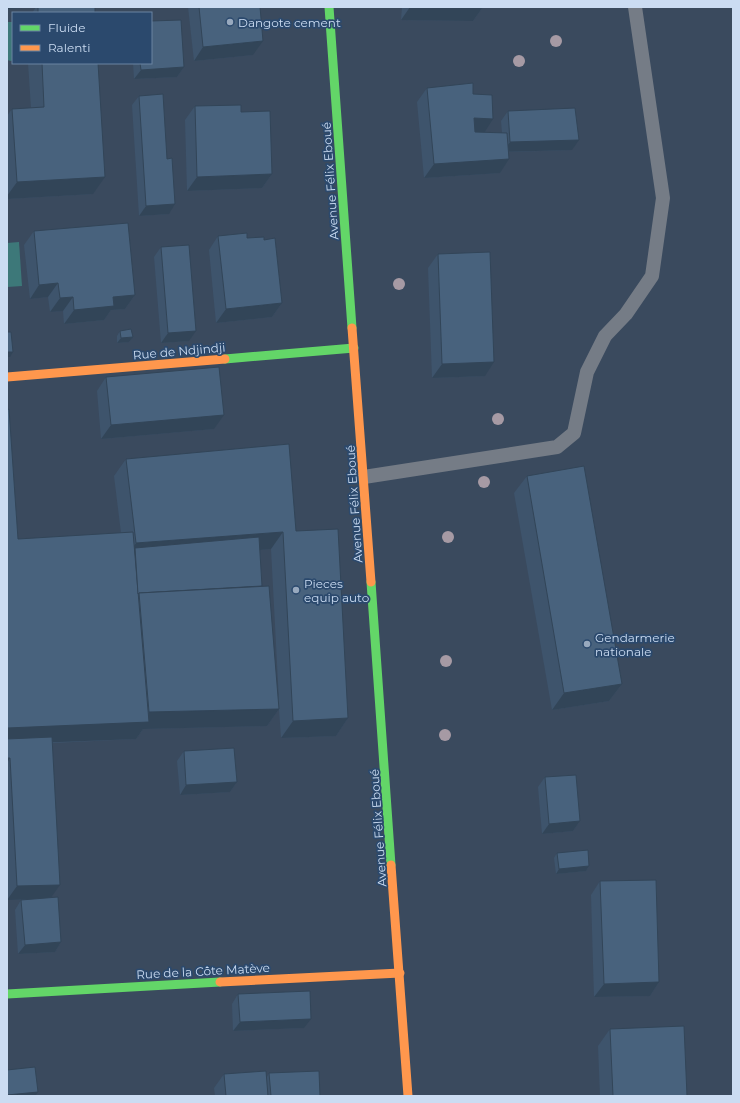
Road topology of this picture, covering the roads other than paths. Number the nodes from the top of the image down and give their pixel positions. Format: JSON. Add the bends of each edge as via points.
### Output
{"nodes":[{"id":1,"x":329,"y":7,"type":"edge"},
{"id":2,"x":635,"y":7,"type":"edge"},
{"id":3,"x":354,"y":348,"type":"junction"},
{"id":4,"x":7,"y":377,"type":"edge"},
{"id":5,"x":364,"y":477,"type":"junction"},
{"id":6,"x":400,"y":973,"type":"junction"},
{"id":7,"x":7,"y":994,"type":"edge"},
{"id":8,"x":408,"y":1096,"type":"edge"}],
"edges":[{"from":1,"to":3,"type":"street","name":"Avenue Félix Eboué"},
{"from":2,"to":5,"type":"lane","via":[[662,198],[652,276],[626,314],[605,336],[587,372],[574,434],[557,447]]},
{"from":3,"to":4,"type":"street","name":"Rue de Ndjindji"},
{"from":3,"to":5,"type":"street","name":"Avenue Félix Eboué"},
{"from":5,"to":6,"type":"street","name":"Avenue Félix Eboué"},
{"from":6,"to":7,"type":"street","name":"Rue de la Côte Matève"},
{"from":6,"to":8,"type":"street","name":"Avenue Félix Eboué"}]}
